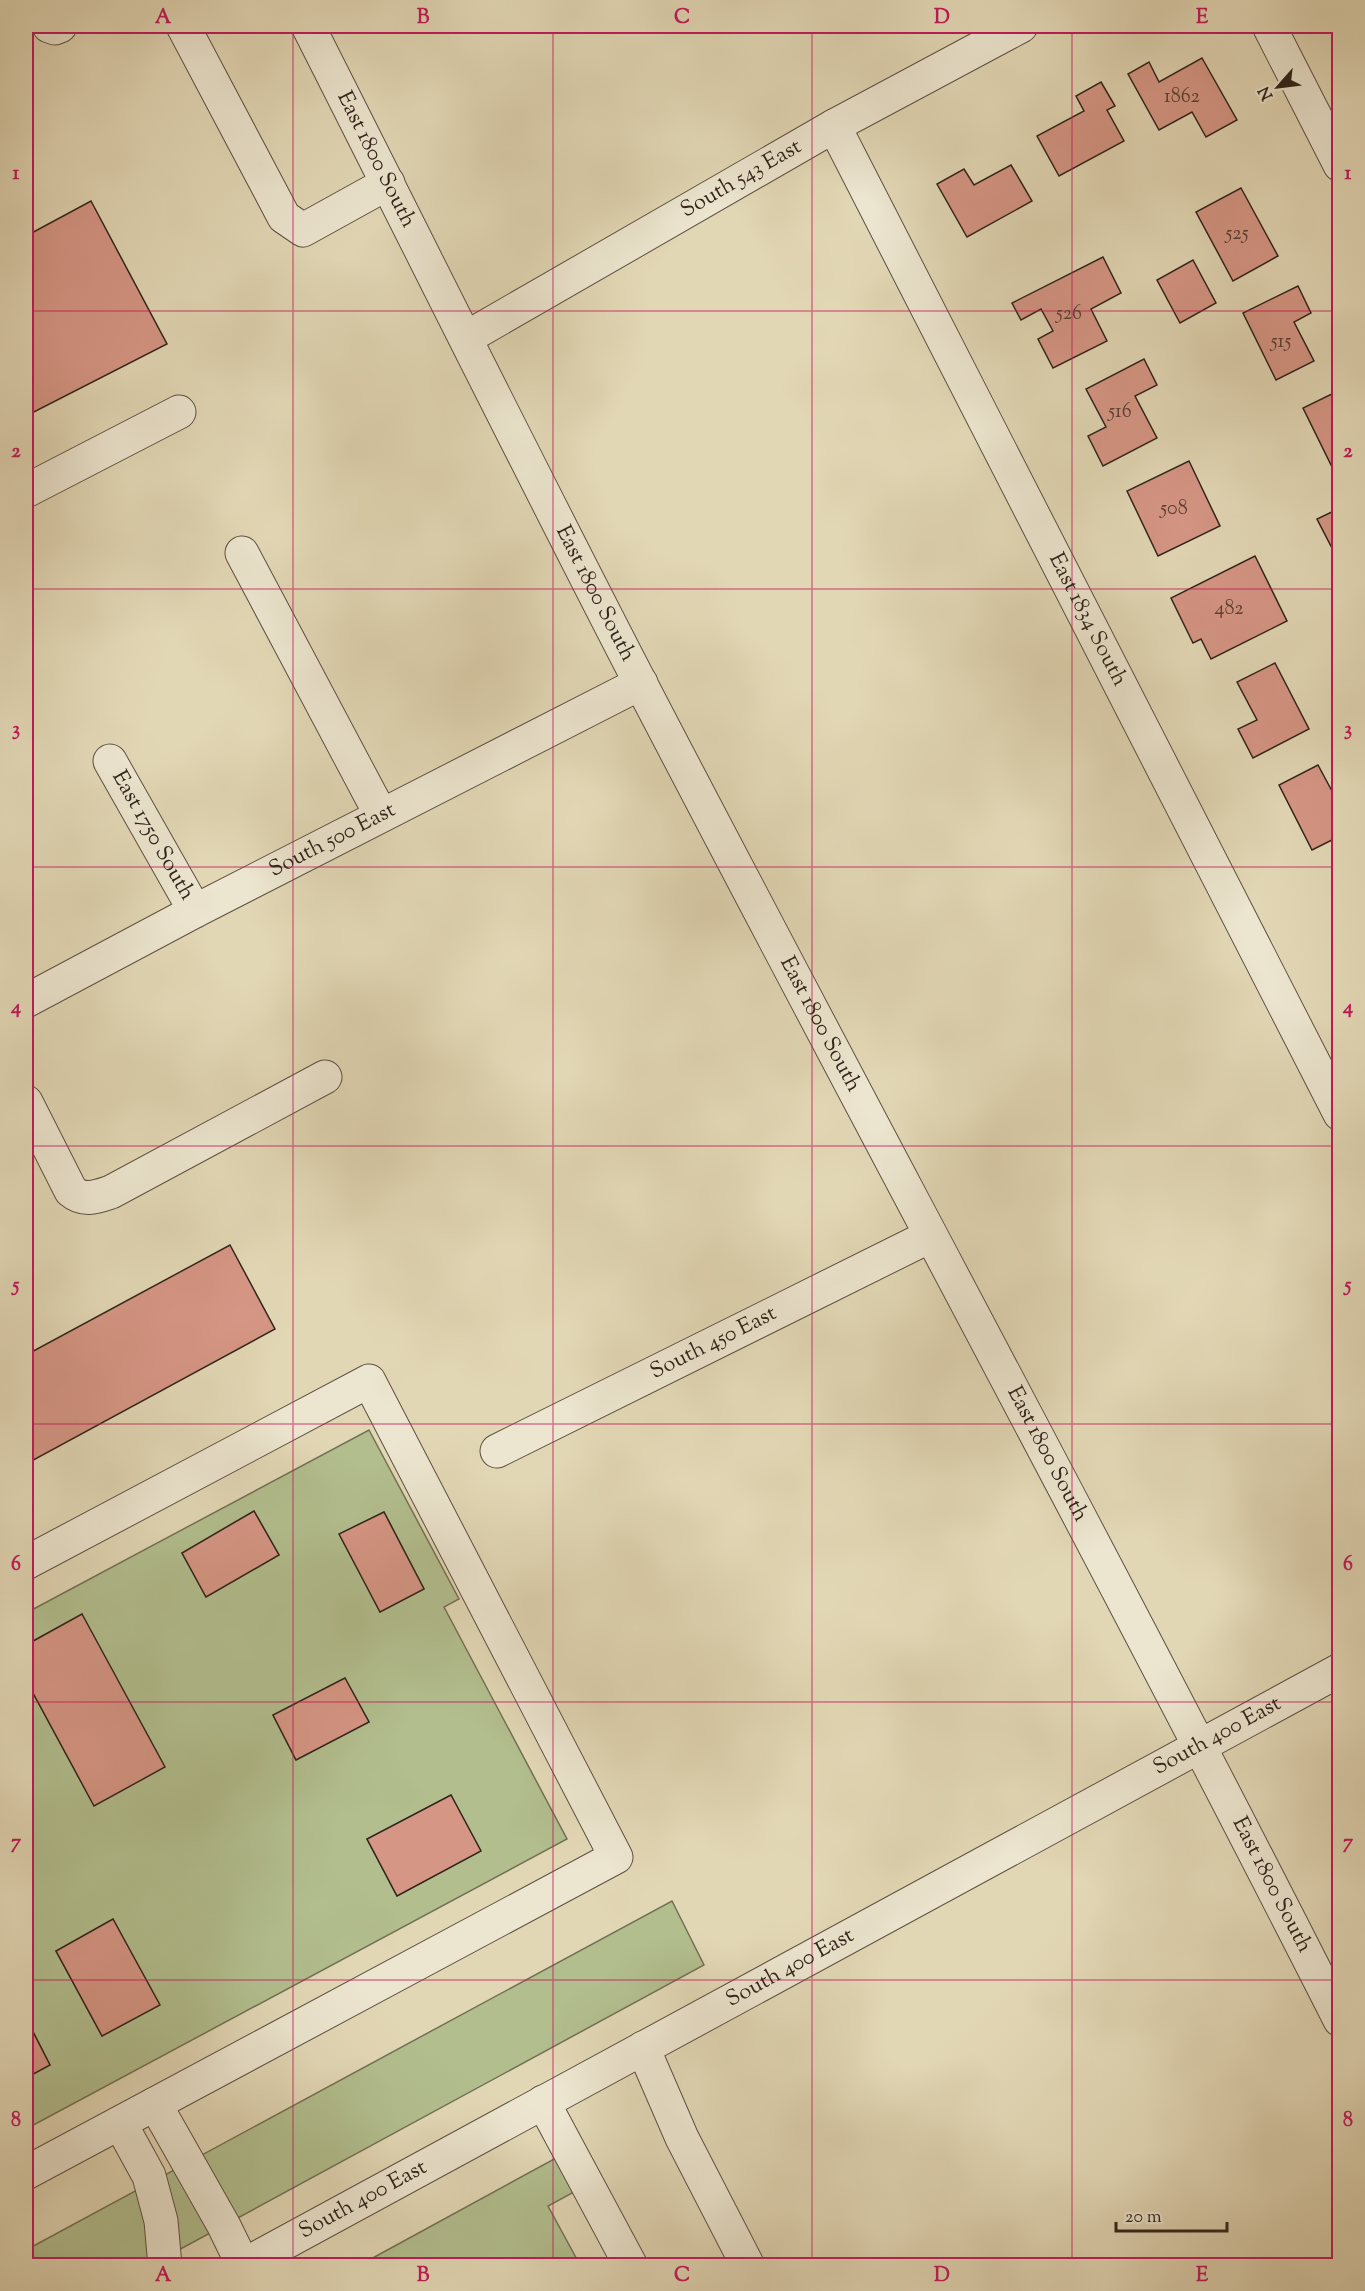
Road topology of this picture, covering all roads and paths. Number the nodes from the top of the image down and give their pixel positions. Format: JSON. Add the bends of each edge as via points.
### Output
{"nodes":[{"id":1,"x":49,"y":26,"type":"edge"},
{"id":2,"x":60,"y":26,"type":"edge"},
{"id":3,"x":183,"y":26,"type":"edge"},
{"id":4,"x":308,"y":26,"type":"edge"},
{"id":5,"x":1021,"y":26,"type":"edge"},
{"id":6,"x":1269,"y":26,"type":"edge"},
{"id":7,"x":834,"y":126,"type":"junction"},
{"id":8,"x":1340,"y":165,"type":"edge"},
{"id":9,"x":388,"y":183,"type":"junction"},
{"id":10,"x":466,"y":338,"type":"junction"},
{"id":11,"x":179,"y":412,"type":"dead end"},
{"id":12,"x":26,"y":491,"type":"edge"},
{"id":13,"x":242,"y":553,"type":"dead end"},
{"id":14,"x":641,"y":683,"type":"junction"},
{"id":15,"x":110,"y":761,"type":"dead end"},
{"id":16,"x":381,"y":815,"type":"junction"},
{"id":17,"x":195,"y":911,"type":"junction"},
{"id":18,"x":26,"y":1001,"type":"edge"},
{"id":19,"x":325,"y":1077,"type":"dead end"},
{"id":20,"x":26,"y":1102,"type":"edge"},
{"id":21,"x":1340,"y":1114,"type":"edge"},
{"id":22,"x":930,"y":1236,"type":"junction"},
{"id":23,"x":497,"y":1451,"type":"dead end"},
{"id":24,"x":26,"y":1563,"type":"edge"},
{"id":25,"x":1340,"y":1670,"type":"edge"},
{"id":26,"x":1200,"y":1746,"type":"junction"},
{"id":27,"x":1340,"y":2020,"type":"edge"},
{"id":28,"x":643,"y":2048,"type":"junction"},
{"id":29,"x":543,"y":2103,"type":"junction"},
{"id":30,"x":155,"y":2104,"type":"junction"},
{"id":31,"x":120,"y":2123,"type":"junction"},
{"id":32,"x":26,"y":2173,"type":"edge"},
{"id":33,"x":165,"y":2265,"type":"edge"},
{"id":34,"x":243,"y":2265,"type":"edge"},
{"id":35,"x":631,"y":2265,"type":"edge"},
{"id":36,"x":748,"y":2265,"type":"edge"}],
"edges":[{"from":1,"to":2,"type":"street"},
{"from":3,"to":9,"type":"street","via":[[284,217],[303,230]]},
{"from":4,"to":9,"type":"street","name":"East 1800 South"},
{"from":5,"to":7,"type":"street","name":"South 543 East"},
{"from":6,"to":8,"type":"street"},
{"from":7,"to":10,"type":"street","name":"South 543 East"},
{"from":7,"to":21,"type":"street","name":"East 1834 South"},
{"from":9,"to":10,"type":"street","name":"East 1800 South"},
{"from":10,"to":14,"type":"street","name":"East 1800 South"},
{"from":11,"to":12,"type":"street"},
{"from":13,"to":16,"type":"street"},
{"from":14,"to":16,"type":"street","name":"South 500 East"},
{"from":14,"to":22,"type":"street","name":"East 1800 South"},
{"from":15,"to":17,"type":"street","name":"East 1750 South"},
{"from":16,"to":17,"type":"street","name":"South 500 East"},
{"from":17,"to":18,"type":"street","name":"South 500 East"},
{"from":19,"to":20,"type":"street","via":[[111,1192],[92,1198],[82,1198],[71,1191]]},
{"from":22,"to":23,"type":"street","name":"South 450 East"},
{"from":22,"to":26,"type":"street","name":"East 1800 South"},
{"from":24,"to":30,"type":"street","via":[[369,1381],[616,1857]]},
{"from":25,"to":26,"type":"street","name":"South 400 East"},
{"from":26,"to":27,"type":"street","name":"East 1800 South"},
{"from":26,"to":28,"type":"street","name":"South 400 East"},
{"from":28,"to":29,"type":"street","name":"South 400 East"},
{"from":28,"to":36,"type":"street","via":[[682,2138]]},
{"from":29,"to":34,"type":"street","name":"South 400 East"},
{"from":29,"to":35,"type":"street"},
{"from":30,"to":31,"type":"street"},
{"from":30,"to":34,"type":"street"},
{"from":31,"to":32,"type":"street"},
{"from":31,"to":33,"type":"street","via":[[149,2176]]}]}
